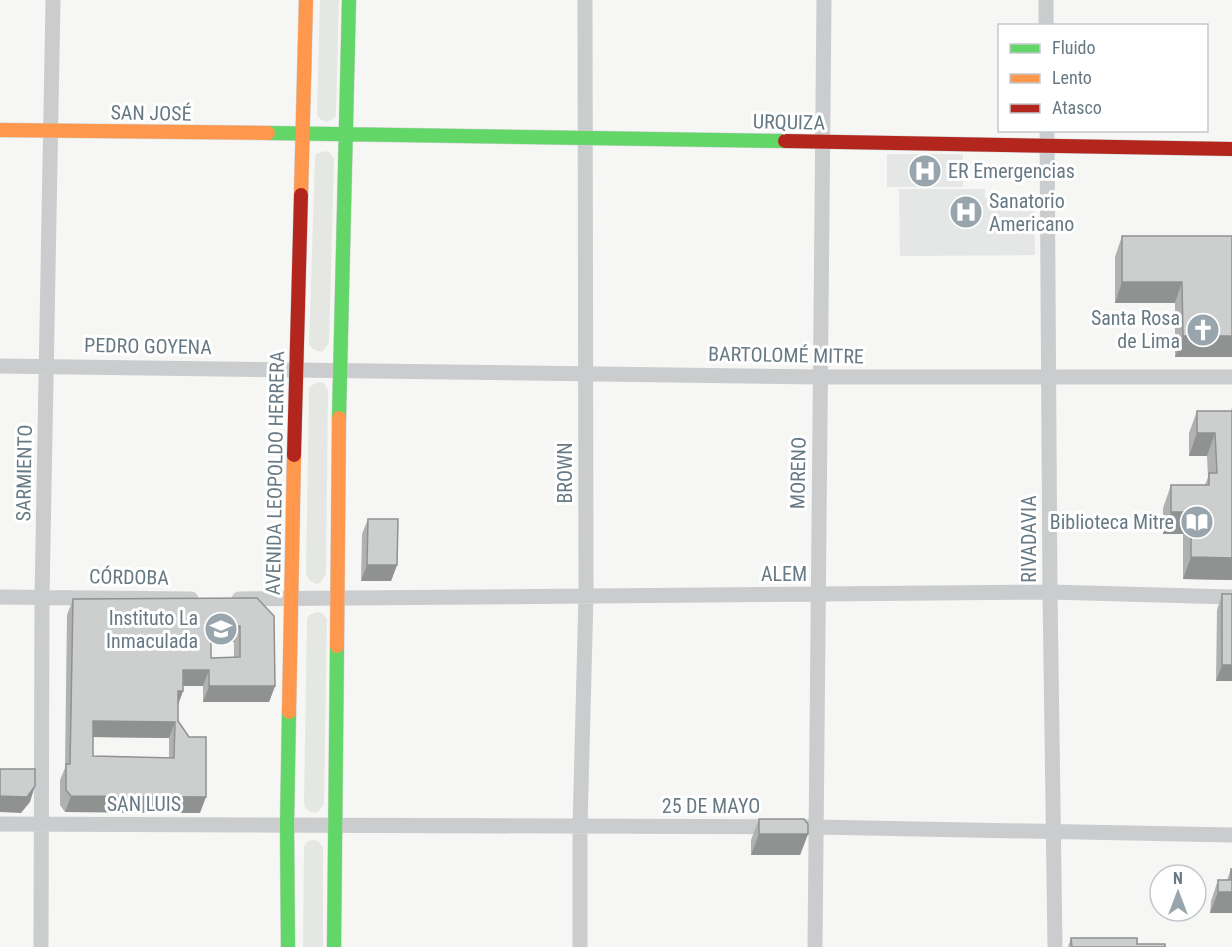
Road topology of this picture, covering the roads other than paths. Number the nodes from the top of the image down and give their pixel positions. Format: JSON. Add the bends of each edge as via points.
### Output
{"nodes":[{"id":1,"x":53,"y":0,"type":"edge"},
{"id":2,"x":306,"y":0,"type":"edge"},
{"id":3,"x":349,"y":0,"type":"edge"},
{"id":4,"x":585,"y":0,"type":"edge"},
{"id":5,"x":824,"y":0,"type":"edge"},
{"id":6,"x":1046,"y":0,"type":"edge"},
{"id":7,"x":1046,"y":24,"type":"edge"},
{"id":8,"x":0,"y":130,"type":"edge"},
{"id":9,"x":50,"y":131,"type":"junction"},
{"id":10,"x":1047,"y":132,"type":"edge"},
{"id":11,"x":345,"y":134,"type":"junction"},
{"id":12,"x":302,"y":135,"type":"junction"},
{"id":13,"x":584,"y":137,"type":"junction"},
{"id":14,"x":822,"y":143,"type":"junction"},
{"id":15,"x":1047,"y":147,"type":"junction"},
{"id":16,"x":1232,"y":149,"type":"edge"},
{"id":17,"x":0,"y":366,"type":"edge"},
{"id":18,"x":47,"y":366,"type":"junction"},
{"id":19,"x":296,"y":369,"type":"junction"},
{"id":20,"x":339,"y":370,"type":"junction"},
{"id":21,"x":586,"y":373,"type":"junction"},
{"id":22,"x":820,"y":377,"type":"junction"},
{"id":23,"x":1049,"y":377,"type":"junction"},
{"id":24,"x":1232,"y":377,"type":"edge"},
{"id":25,"x":1050,"y":592,"type":"junction"},
{"id":26,"x":818,"y":595,"type":"junction"},
{"id":27,"x":586,"y":596,"type":"junction"},
{"id":28,"x":0,"y":597,"type":"edge"},
{"id":29,"x":42,"y":597,"type":"junction"},
{"id":30,"x":1232,"y":597,"type":"edge"},
{"id":31,"x":337,"y":599,"type":"junction"},
{"id":32,"x":293,"y":600,"type":"junction"},
{"id":33,"x":0,"y":824,"type":"edge"},
{"id":34,"x":40,"y":824,"type":"junction"},
{"id":35,"x":287,"y":825,"type":"junction"},
{"id":36,"x":335,"y":827,"type":"junction"},
{"id":37,"x":580,"y":827,"type":"junction"},
{"id":38,"x":816,"y":827,"type":"junction"},
{"id":39,"x":1054,"y":832,"type":"junction"},
{"id":40,"x":1232,"y":835,"type":"edge"},
{"id":41,"x":40,"y":947,"type":"edge"},
{"id":42,"x":288,"y":947,"type":"edge"},
{"id":43,"x":334,"y":947,"type":"edge"},
{"id":44,"x":580,"y":947,"type":"edge"},
{"id":45,"x":815,"y":947,"type":"edge"},
{"id":46,"x":1055,"y":947,"type":"edge"}],
"edges":[{"from":1,"to":9,"type":"street","name":"SARMIENTO"},
{"from":2,"to":12,"type":"street","name":"AVENIDA LEOPOLDO HERRERA"},
{"from":3,"to":11,"type":"street"},
{"from":4,"to":13,"type":"street","name":"BROWN"},
{"from":5,"to":14,"type":"street","name":"MORENO"},
{"from":6,"to":7,"type":"street"},
{"from":8,"to":9,"type":"street","name":"SAN JOSÉ"},
{"from":9,"to":12,"type":"street","name":"SAN JOSÉ"},
{"from":9,"to":18,"type":"street","name":"SARMIENTO"},
{"from":10,"to":15,"type":"street","name":"RIVADAVIA"},
{"from":11,"to":12,"type":"street","name":"SAN JOSÉ"},
{"from":11,"to":13,"type":"street","name":"URQUIZA"},
{"from":11,"to":20,"type":"street"},
{"from":12,"to":19,"type":"street","name":"AVENIDA LEOPOLDO HERRERA"},
{"from":13,"to":14,"type":"street","name":"URQUIZA"},
{"from":13,"to":21,"type":"street","name":"BROWN"},
{"from":14,"to":15,"type":"street","name":"URQUIZA"},
{"from":14,"to":22,"type":"street","name":"MORENO"},
{"from":15,"to":16,"type":"street","name":"URQUIZA"},
{"from":15,"to":23,"type":"street","name":"RIVADAVIA"},
{"from":17,"to":18,"type":"street","name":"PEDRO GOYENA"},
{"from":18,"to":19,"type":"street","name":"PEDRO GOYENA"},
{"from":18,"to":29,"type":"street","name":"SARMIENTO"},
{"from":19,"to":20,"type":"street","name":"PEDRO GOYENA"},
{"from":19,"to":32,"type":"street","name":"AVENIDA LEOPOLDO HERRERA"},
{"from":20,"to":21,"type":"street","name":"BARTOLOMÉ MITRE"},
{"from":20,"to":31,"type":"street"},
{"from":21,"to":22,"type":"street","name":"BARTOLOMÉ MITRE"},
{"from":21,"to":27,"type":"street","name":"BROWN"},
{"from":22,"to":23,"type":"street","name":"BARTOLOMÉ MITRE"},
{"from":22,"to":26,"type":"street","name":"MORENO"},
{"from":23,"to":24,"type":"street","name":"BARTOLOMÉ MITRE"},
{"from":23,"to":25,"type":"street","name":"RIVADAVIA"},
{"from":25,"to":26,"type":"street","name":"ALEM"},
{"from":25,"to":30,"type":"street","name":"ALEM"},
{"from":25,"to":39,"type":"street","name":"RIVADAVIA"},
{"from":26,"to":27,"type":"street","name":"ALEM"},
{"from":26,"to":38,"type":"street","name":"MORENO"},
{"from":27,"to":31,"type":"street","name":"ALEM"},
{"from":27,"to":37,"type":"street","name":"BROWN"},
{"from":28,"to":29,"type":"street","name":"CÓRDOBA"},
{"from":29,"to":32,"type":"street","name":"CÓRDOBA"},
{"from":29,"to":34,"type":"street","name":"SARMIENTO"},
{"from":31,"to":32,"type":"street","name":"ALEM"},
{"from":31,"to":36,"type":"street"},
{"from":32,"to":35,"type":"street","name":"AVENIDA LEOPOLDO HERRERA"},
{"from":33,"to":34,"type":"street","name":"SAN LUIS"},
{"from":34,"to":35,"type":"street","name":"SAN LUIS"},
{"from":34,"to":41,"type":"street","name":"SARMIENTO"},
{"from":35,"to":36,"type":"street","name":"SAN LUIS"},
{"from":35,"to":42,"type":"street","name":"AVENIDA LEOPOLDO HERRERA"},
{"from":36,"to":37,"type":"street","name":"25 DE MAYO"},
{"from":36,"to":43,"type":"street"},
{"from":37,"to":38,"type":"street","name":"25 DE MAYO"},
{"from":37,"to":44,"type":"street","name":"BROWN"},
{"from":38,"to":39,"type":"street","name":"25 DE MAYO"},
{"from":38,"to":45,"type":"street","name":"MORENO"},
{"from":39,"to":40,"type":"street","name":"25 DE MAYO"},
{"from":39,"to":46,"type":"street","name":"RIVADAVIA"}]}
